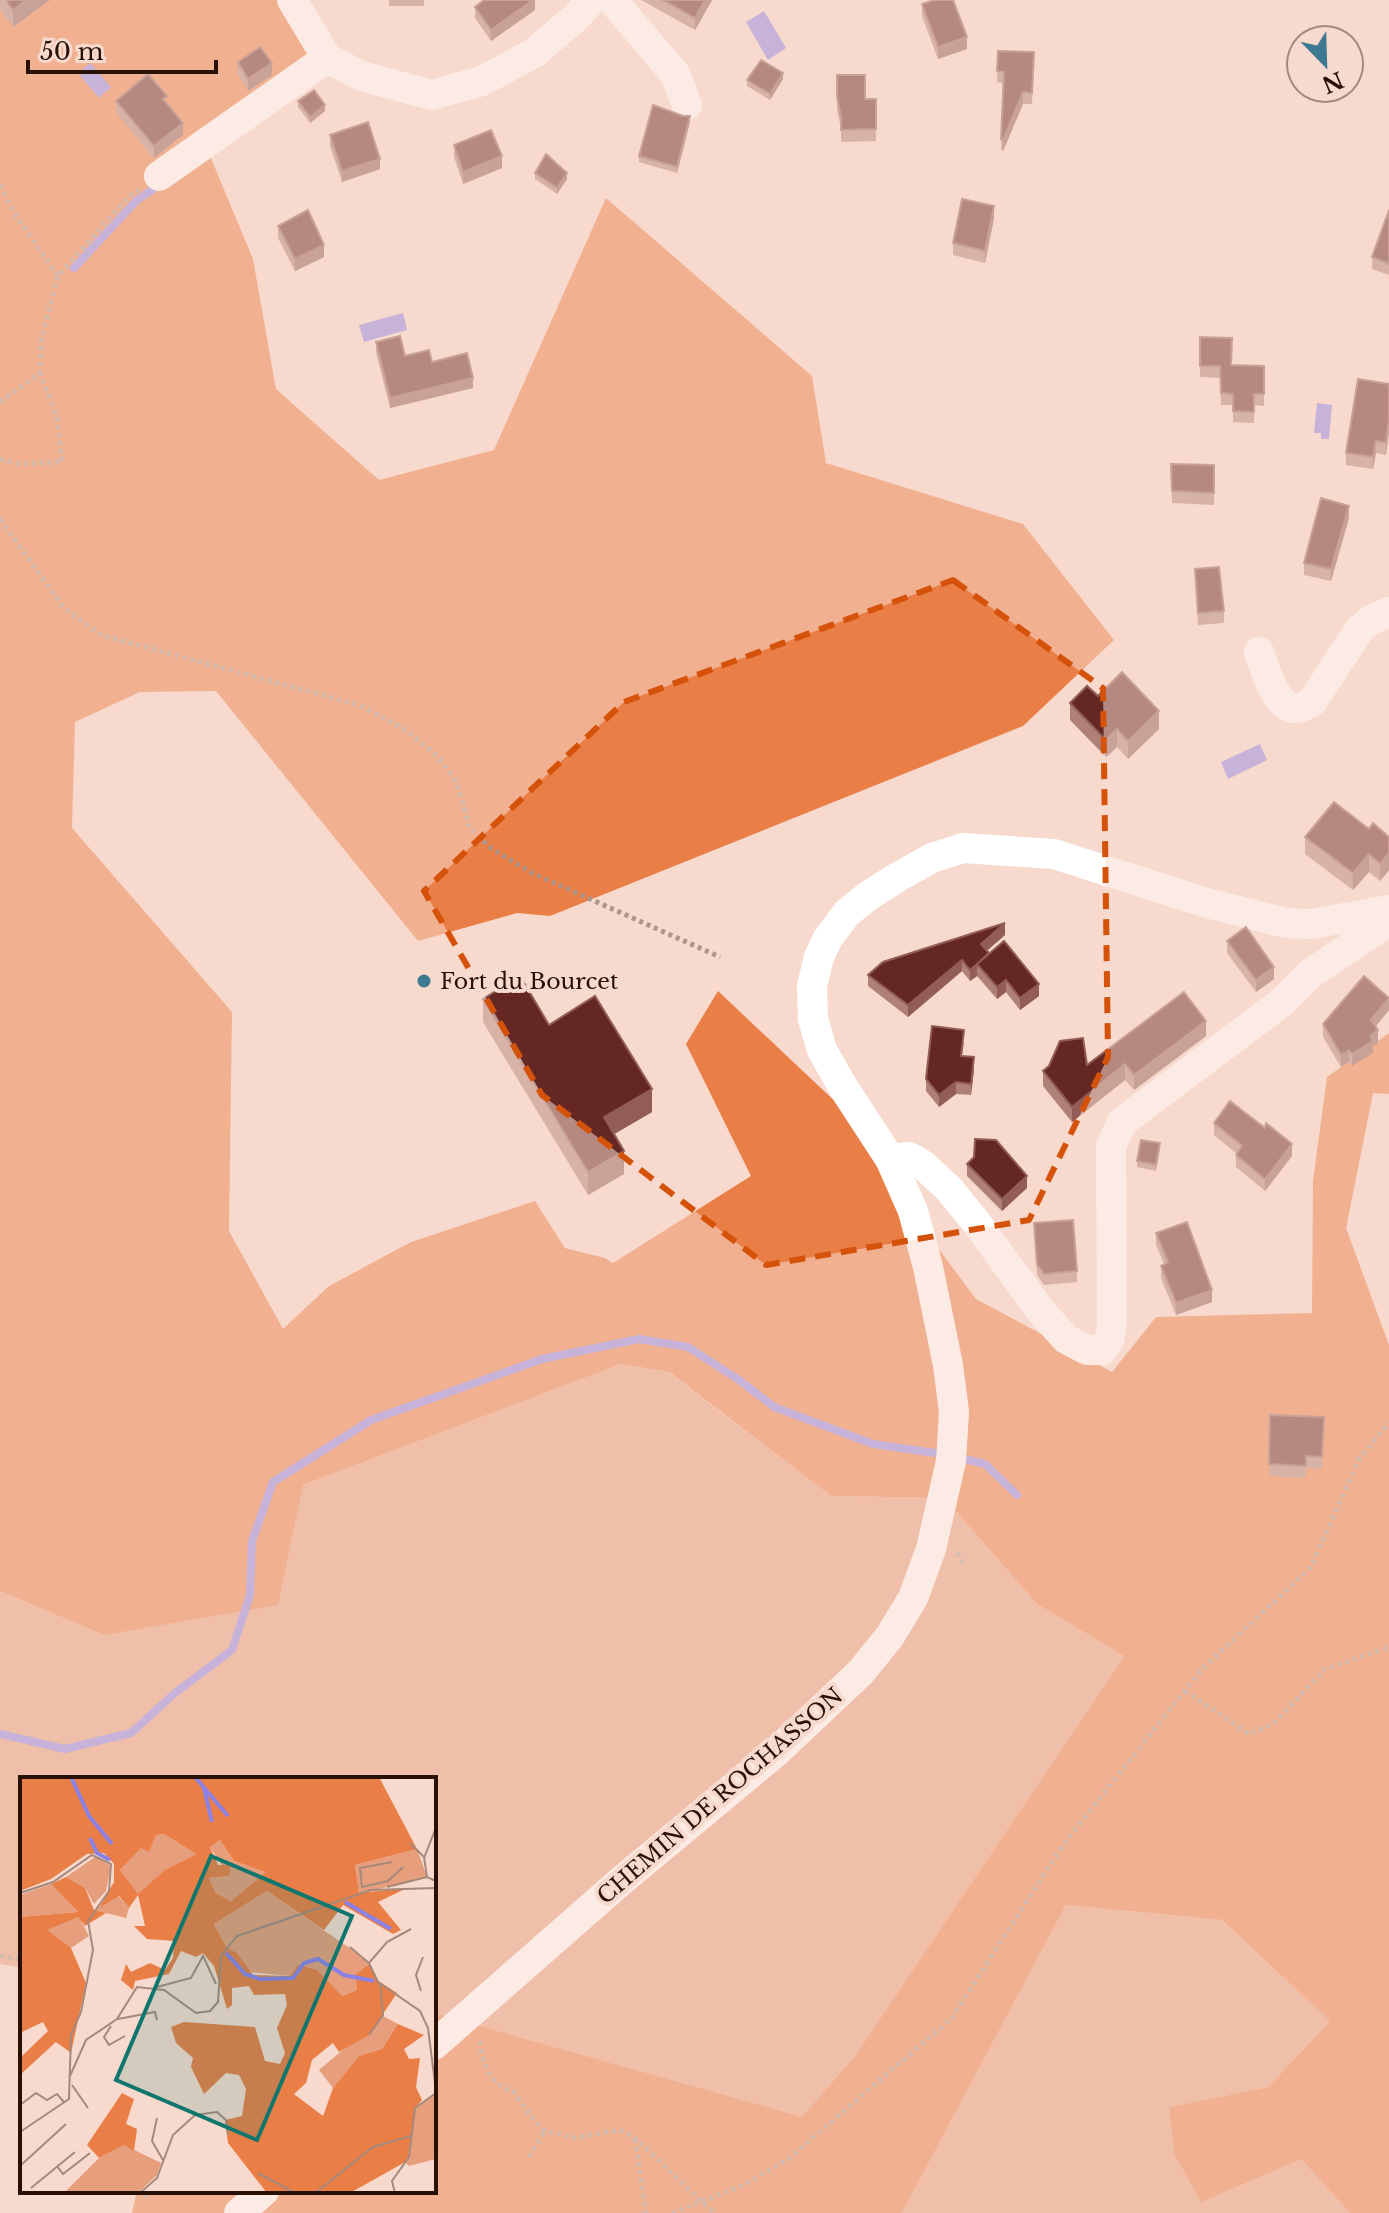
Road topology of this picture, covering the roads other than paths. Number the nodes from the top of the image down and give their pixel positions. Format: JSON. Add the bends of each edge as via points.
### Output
{"nodes":[{"id":1,"x":292,"y":0,"type":"edge"},
{"id":2,"x":592,"y":0,"type":"edge"},
{"id":3,"x":612,"y":0,"type":"edge"},
{"id":4,"x":327,"y":58,"type":"junction"},
{"id":5,"x":687,"y":105,"type":"dead end"},
{"id":6,"x":159,"y":176,"type":"road end"},
{"id":7,"x":1389,"y":612,"type":"edge"},
{"id":8,"x":1259,"y":652,"type":"dead end"},
{"id":9,"x":1389,"y":910,"type":"edge"},
{"id":10,"x":1389,"y":921,"type":"edge"},
{"id":11,"x":890,"y":1159,"type":"junction"},
{"id":12,"x":436,"y":2043,"type":"edge"},
{"id":13,"x":262,"y":2193,"type":"edge"},
{"id":14,"x":239,"y":2213,"type":"edge"}],
"edges":[{"from":1,"to":4,"type":"street"},
{"from":2,"to":4,"type":"street","via":[[534,53],[482,81],[432,95],[361,76]]},
{"from":3,"to":5,"type":"street","via":[[675,74]]},
{"from":4,"to":6,"type":"street"},
{"from":7,"to":8,"type":"street","via":[[1360,629],[1312,702],[1304,706],[1285,705],[1276,695]]},
{"from":9,"to":11,"type":"street","name":"CHEMIN DE ROCHASSON","via":[[1311,924],[1286,923],[1054,854],[963,848],[932,858],[847,913],[828,938],[812,986],[813,1019],[822,1050]]},
{"from":10,"to":11,"type":"street","via":[[1310,974],[1282,1002],[1122,1122],[1111,1146],[1112,1324],[1102,1350],[1087,1350],[1066,1339],[949,1189],[923,1165],[909,1157]]},
{"from":11,"to":12,"type":"street","name":"CHEMIN DE ROCHASSON","via":[[913,1211],[928,1267],[954,1412],[944,1498],[913,1598],[861,1672],[808,1723]]},
{"from":13,"to":14,"type":"street"}]}
